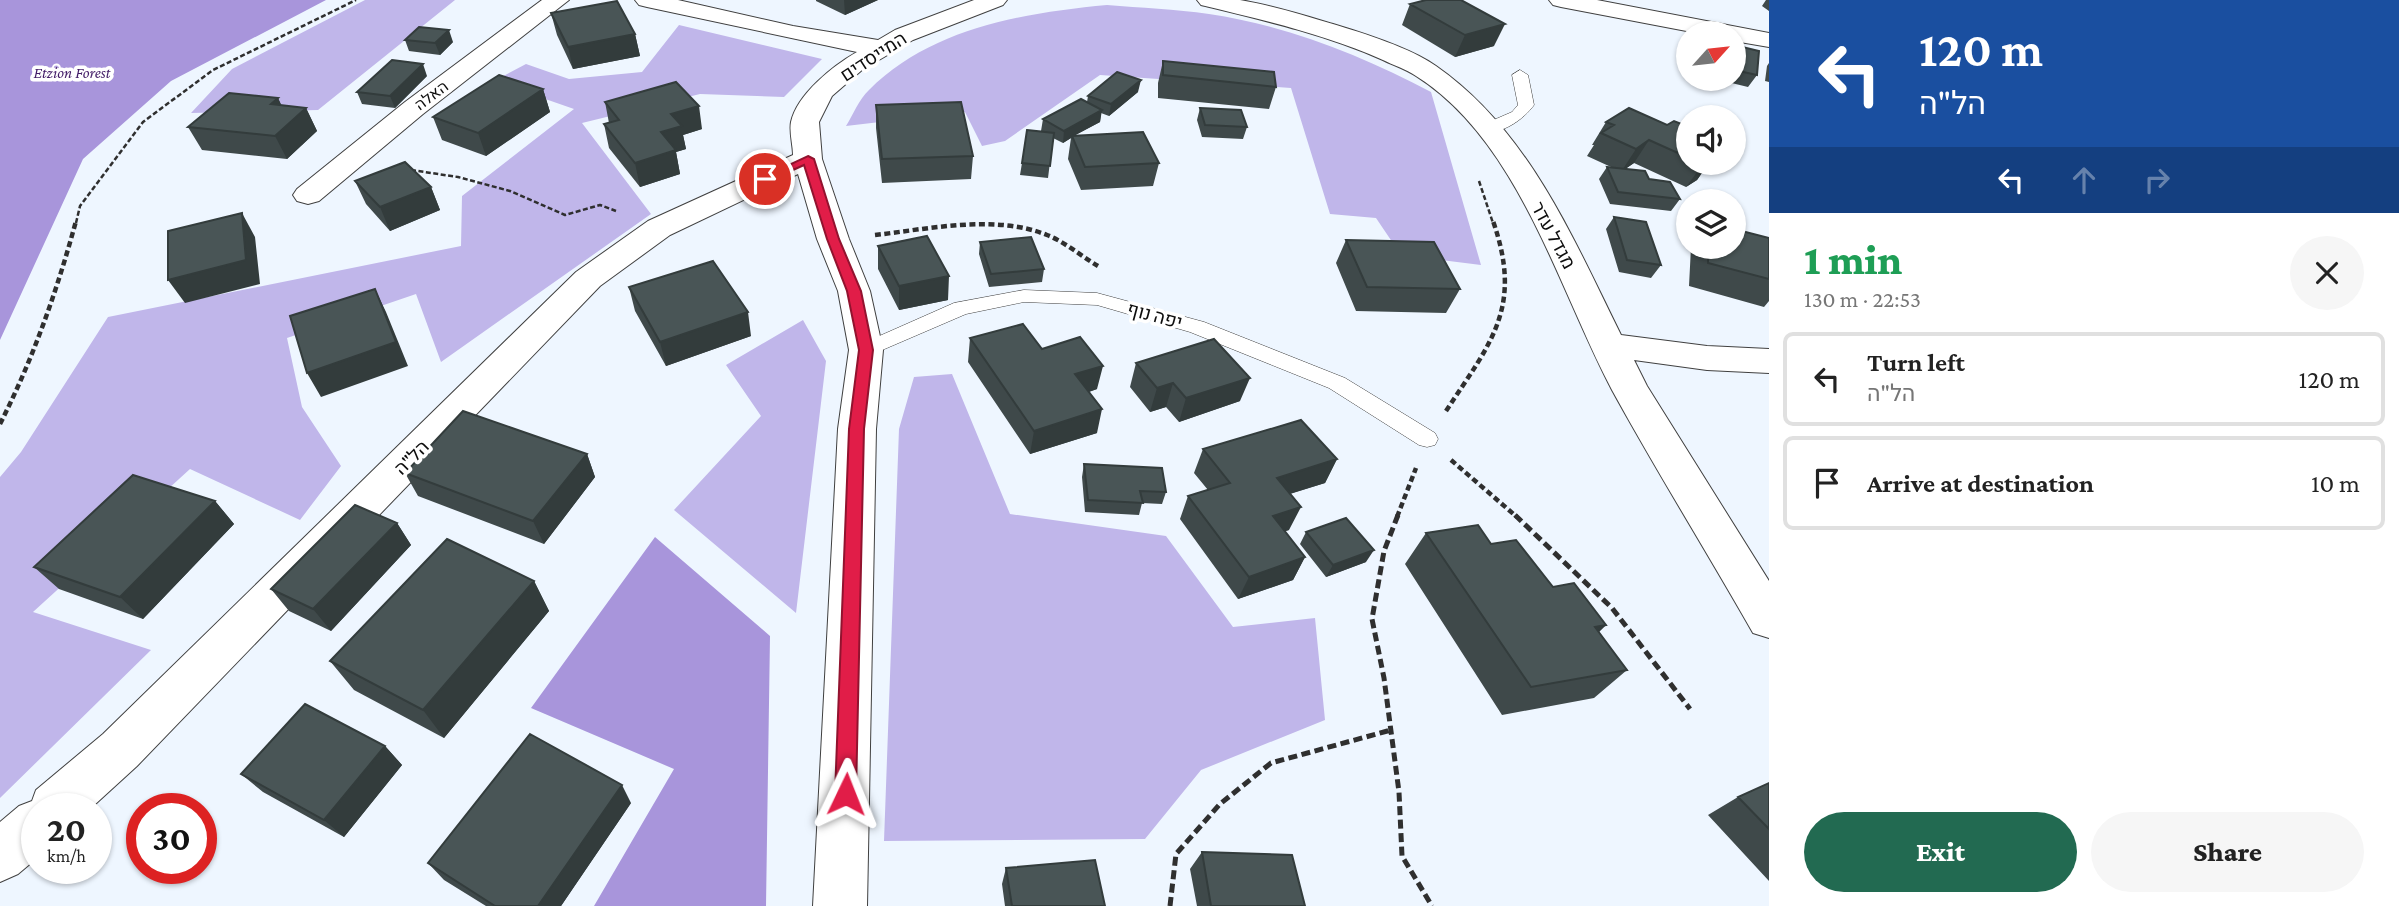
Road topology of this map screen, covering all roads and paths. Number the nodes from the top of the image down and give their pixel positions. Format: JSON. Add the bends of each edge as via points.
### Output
{"nodes":[{"id":1,"x":346,"y":0,"type":"edge"},
{"id":2,"x":356,"y":0,"type":"edge"},
{"id":3,"x":557,"y":0,"type":"edge"},
{"id":4,"x":647,"y":0,"type":"edge"},
{"id":5,"x":995,"y":0,"type":"edge"},
{"id":6,"x":1209,"y":0,"type":"edge"},
{"id":7,"x":1561,"y":0,"type":"edge"},
{"id":8,"x":345,"y":6,"type":"junction"},
{"id":9,"x":1676,"y":22,"type":"edge"},
{"id":10,"x":1746,"y":36,"type":"edge"},
{"id":11,"x":1769,"y":40,"type":"edge"},
{"id":12,"x":881,"y":48,"type":"junction"},
{"id":13,"x":1520,"y":75,"type":"dead end"},
{"id":14,"x":1488,"y":128,"type":"junction"},
{"id":15,"x":356,"y":156,"type":"junction"},
{"id":16,"x":808,"y":159,"type":"junction"},
{"id":17,"x":1475,"y":171,"type":"dead end"},
{"id":18,"x":308,"y":195,"type":"dead end"},
{"id":19,"x":659,"y":228,"type":"junction"},
{"id":20,"x":833,"y":239,"type":"junction"},
{"id":21,"x":1104,"y":270,"type":"dead end"},
{"id":22,"x":1609,"y":345,"type":"junction"},
{"id":23,"x":866,"y":350,"type":"junction"},
{"id":24,"x":1769,"y":361,"type":"edge"},
{"id":25,"x":0,"y":424,"type":"edge"},
{"id":26,"x":1427,"y":439,"type":"junction"},
{"id":27,"x":1769,"y":619,"type":"edge"},
{"id":28,"x":1690,"y":709,"type":"dead end"},
{"id":29,"x":1391,"y":730,"type":"junction"},
{"id":30,"x":71,"y":793,"type":"edge"},
{"id":31,"x":21,"y":838,"type":"edge"},
{"id":32,"x":0,"y":856,"type":"edge"},
{"id":33,"x":840,"y":906,"type":"edge"},
{"id":34,"x":1170,"y":906,"type":"edge"},
{"id":35,"x":1432,"y":906,"type":"edge"}],
"edges":[{"from":1,"to":8,"type":"path"},
{"from":2,"to":8,"type":"path"},
{"from":3,"to":15,"type":"street","name":"האלה"},
{"from":4,"to":12,"type":"street","via":[[783,32]]},
{"from":5,"to":12,"type":"street","name":"המייסדים"},
{"from":6,"to":14,"type":"street","name":"מגדל עדר","via":[[1356,39],[1425,70]]},
{"from":7,"to":9,"type":"street"},
{"from":8,"to":25,"type":"path","via":[[213,70],[144,122],[80,206],[60,281]]},
{"from":10,"to":11,"type":"street"},
{"from":12,"to":16,"type":"street","name":"המייסדים","via":[[821,92],[805,122]]},
{"from":13,"to":14,"type":"lane","via":[[1525,105],[1518,116]]},
{"from":14,"to":22,"type":"street","name":"מגדל עדר","via":[[1515,163]]},
{"from":15,"to":18,"type":"street","name":"האלה"},
{"from":15,"to":19,"type":"path","via":[[380,166],[458,177],[510,191],[565,215],[600,205]]},
{"from":16,"to":19,"type":"street","name":"הל\"ה"},
{"from":16,"to":20,"type":"street","name":"המייסדים"},
{"from":17,"to":26,"type":"path","via":[[1507,270],[1503,313],[1485,350]]},
{"from":19,"to":30,"type":"street","name":"הל\"ה","via":[[588,279],[120,750]]},
{"from":20,"to":21,"type":"path","via":[[969,226],[1010,228],[1046,234]]},
{"from":20,"to":23,"type":"street","name":"המייסדים","via":[[854,291]]},
{"from":22,"to":24,"type":"street","via":[[1707,359]]},
{"from":22,"to":27,"type":"street","name":"מגדל עדר","via":[[1630,389]]},
{"from":23,"to":26,"type":"lane","name":"יפה נוף","via":[[961,308],[1024,296],[1097,299],[1197,327],[1337,383]]},
{"from":23,"to":33,"type":"street","name":"המייסדים","via":[[857,429]]},
{"from":26,"to":28,"type":"path","via":[[1612,608]]},
{"from":26,"to":29,"type":"path","via":[[1384,551],[1372,619]]},
{"from":29,"to":34,"type":"path","via":[[1271,763],[1220,804],[1176,854]]},
{"from":29,"to":35,"type":"path","via":[[1402,856]]},
{"from":31,"to":32,"type":"street"}]}
